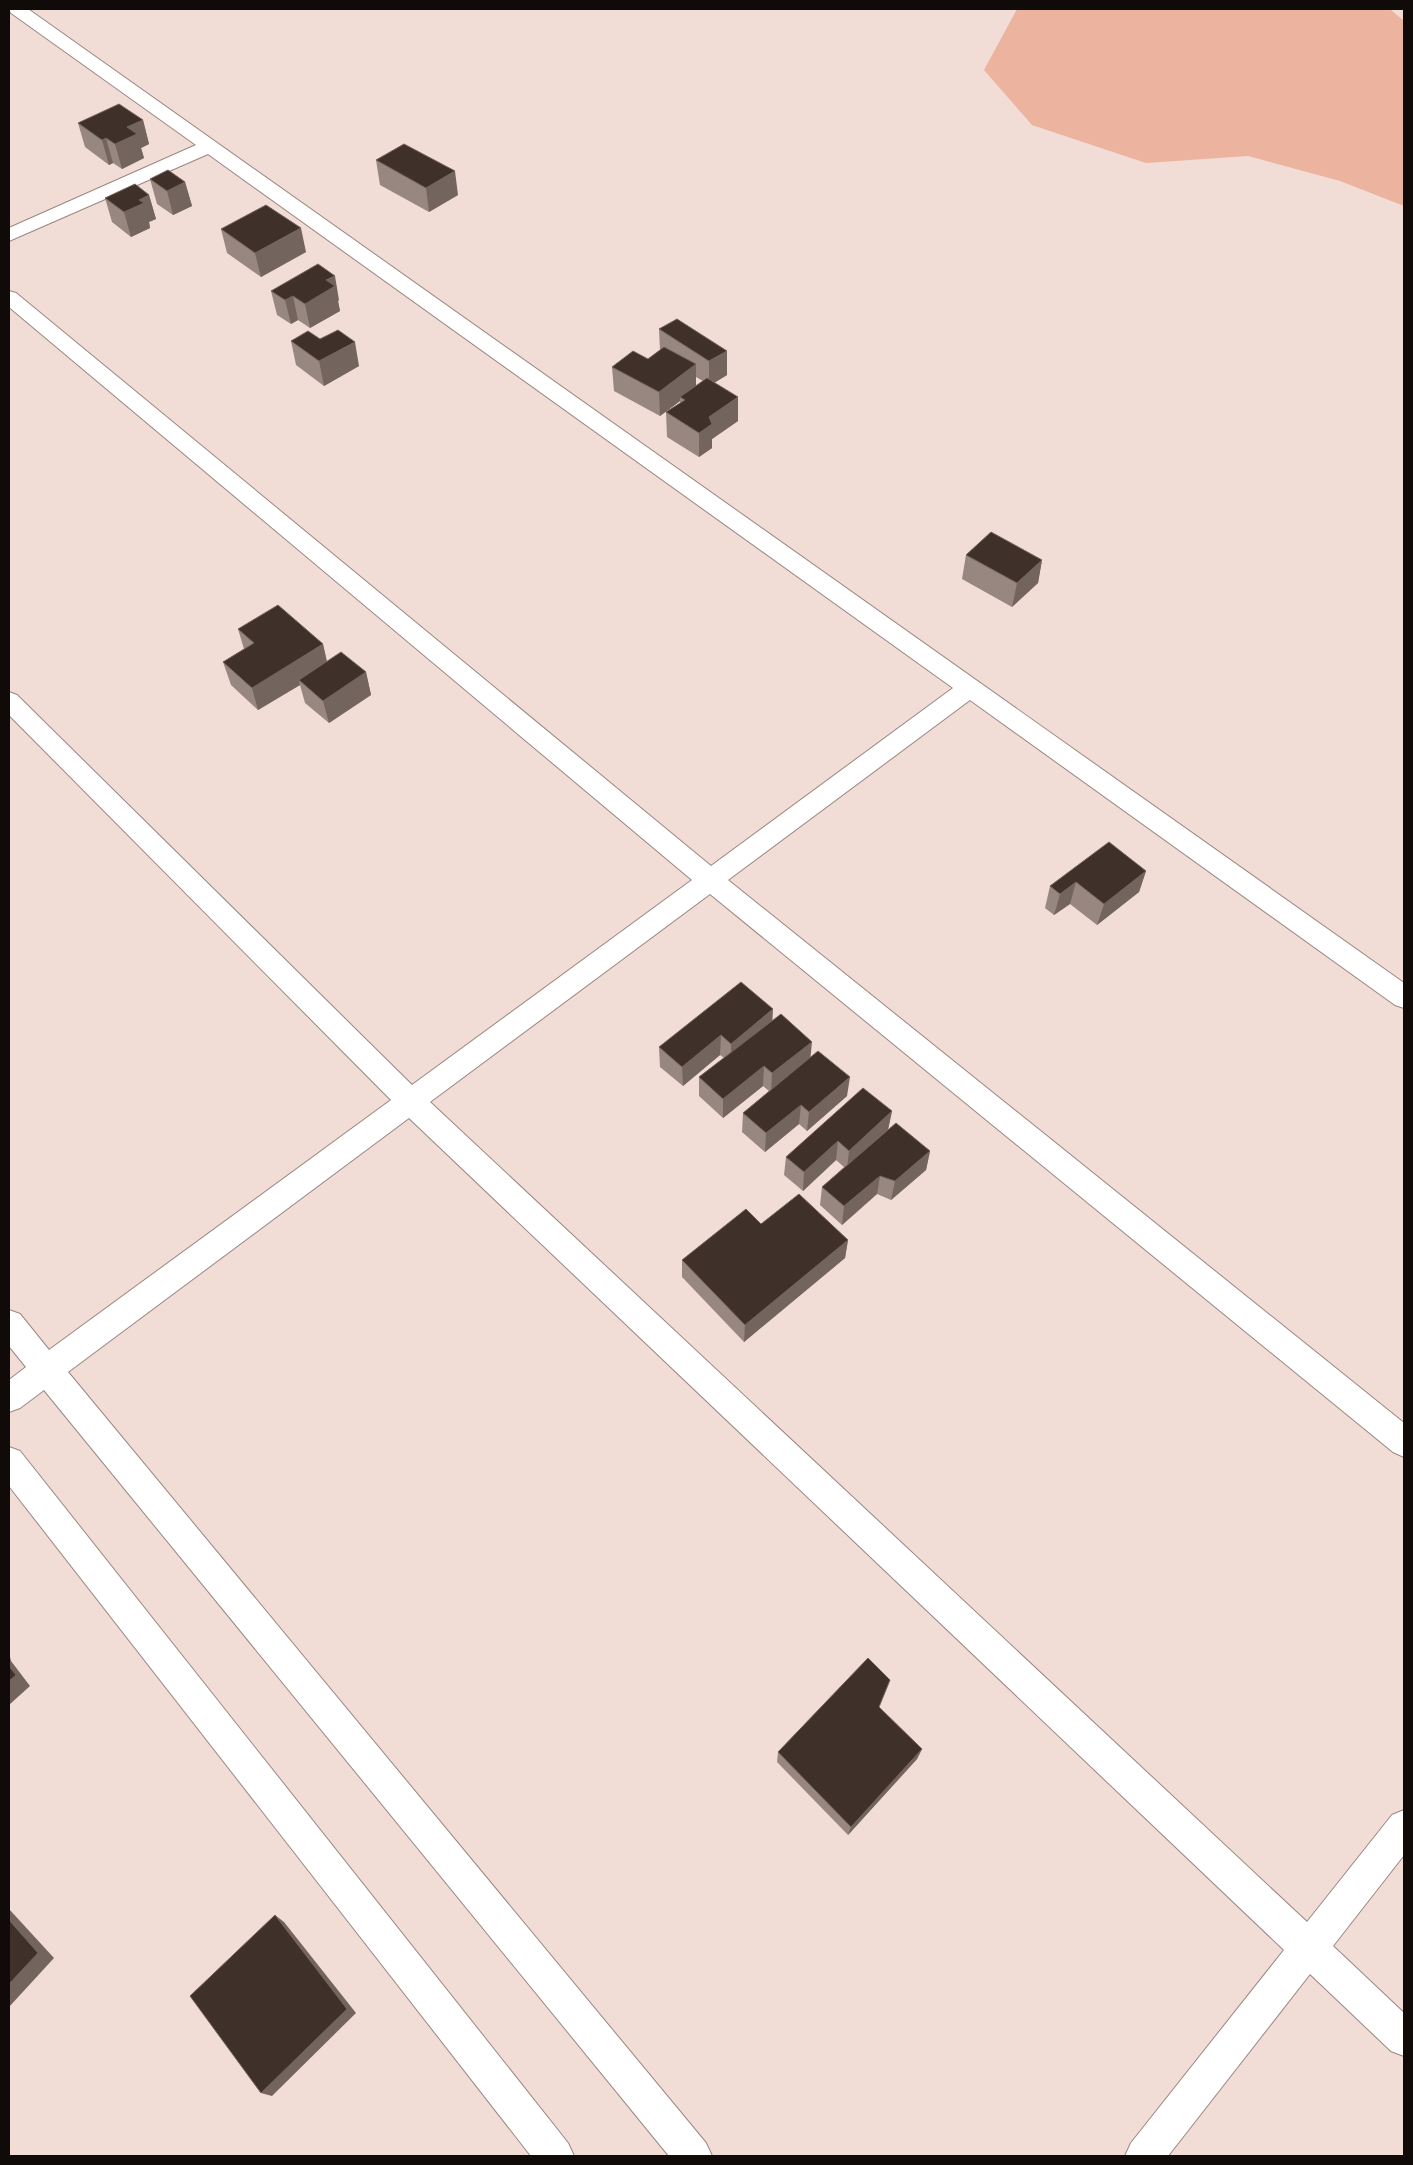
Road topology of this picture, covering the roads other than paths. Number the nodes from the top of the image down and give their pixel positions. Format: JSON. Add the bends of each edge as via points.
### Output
{"nodes":[{"id":1,"x":16,"y":9,"type":"edge"},
{"id":2,"x":210,"y":146,"type":"junction"},
{"id":3,"x":9,"y":235,"type":"edge"},
{"id":4,"x":9,"y":297,"type":"edge"},
{"id":5,"x":970,"y":688,"type":"junction"},
{"id":6,"x":9,"y":701,"type":"edge"},
{"id":7,"x":710,"y":880,"type":"junction"},
{"id":8,"x":1404,"y":997,"type":"edge"},
{"id":9,"x":410,"y":1101,"type":"junction"},
{"id":10,"x":9,"y":1324,"type":"edge"},
{"id":11,"x":46,"y":1371,"type":"junction"},
{"id":12,"x":9,"y":1398,"type":"edge"},
{"id":13,"x":1404,"y":1442,"type":"edge"},
{"id":14,"x":9,"y":1462,"type":"edge"},
{"id":15,"x":1404,"y":1826,"type":"edge"},
{"id":16,"x":1309,"y":1948,"type":"junction"},
{"id":17,"x":1404,"y":2038,"type":"edge"},
{"id":18,"x":555,"y":2156,"type":"edge"},
{"id":19,"x":693,"y":2156,"type":"edge"},
{"id":20,"x":1144,"y":2156,"type":"edge"}],
"edges":[{"from":1,"to":2,"type":"street"},
{"from":2,"to":3,"type":"street"},
{"from":2,"to":5,"type":"street"},
{"from":4,"to":7,"type":"street"},
{"from":5,"to":7,"type":"street"},
{"from":5,"to":8,"type":"street"},
{"from":6,"to":9,"type":"street"},
{"from":7,"to":9,"type":"street"},
{"from":7,"to":13,"type":"street"},
{"from":9,"to":11,"type":"street"},
{"from":9,"to":16,"type":"street"},
{"from":10,"to":11,"type":"street"},
{"from":11,"to":12,"type":"street"},
{"from":11,"to":19,"type":"street"},
{"from":14,"to":18,"type":"street"},
{"from":15,"to":16,"type":"street"},
{"from":16,"to":17,"type":"street"},
{"from":16,"to":20,"type":"street"}]}
